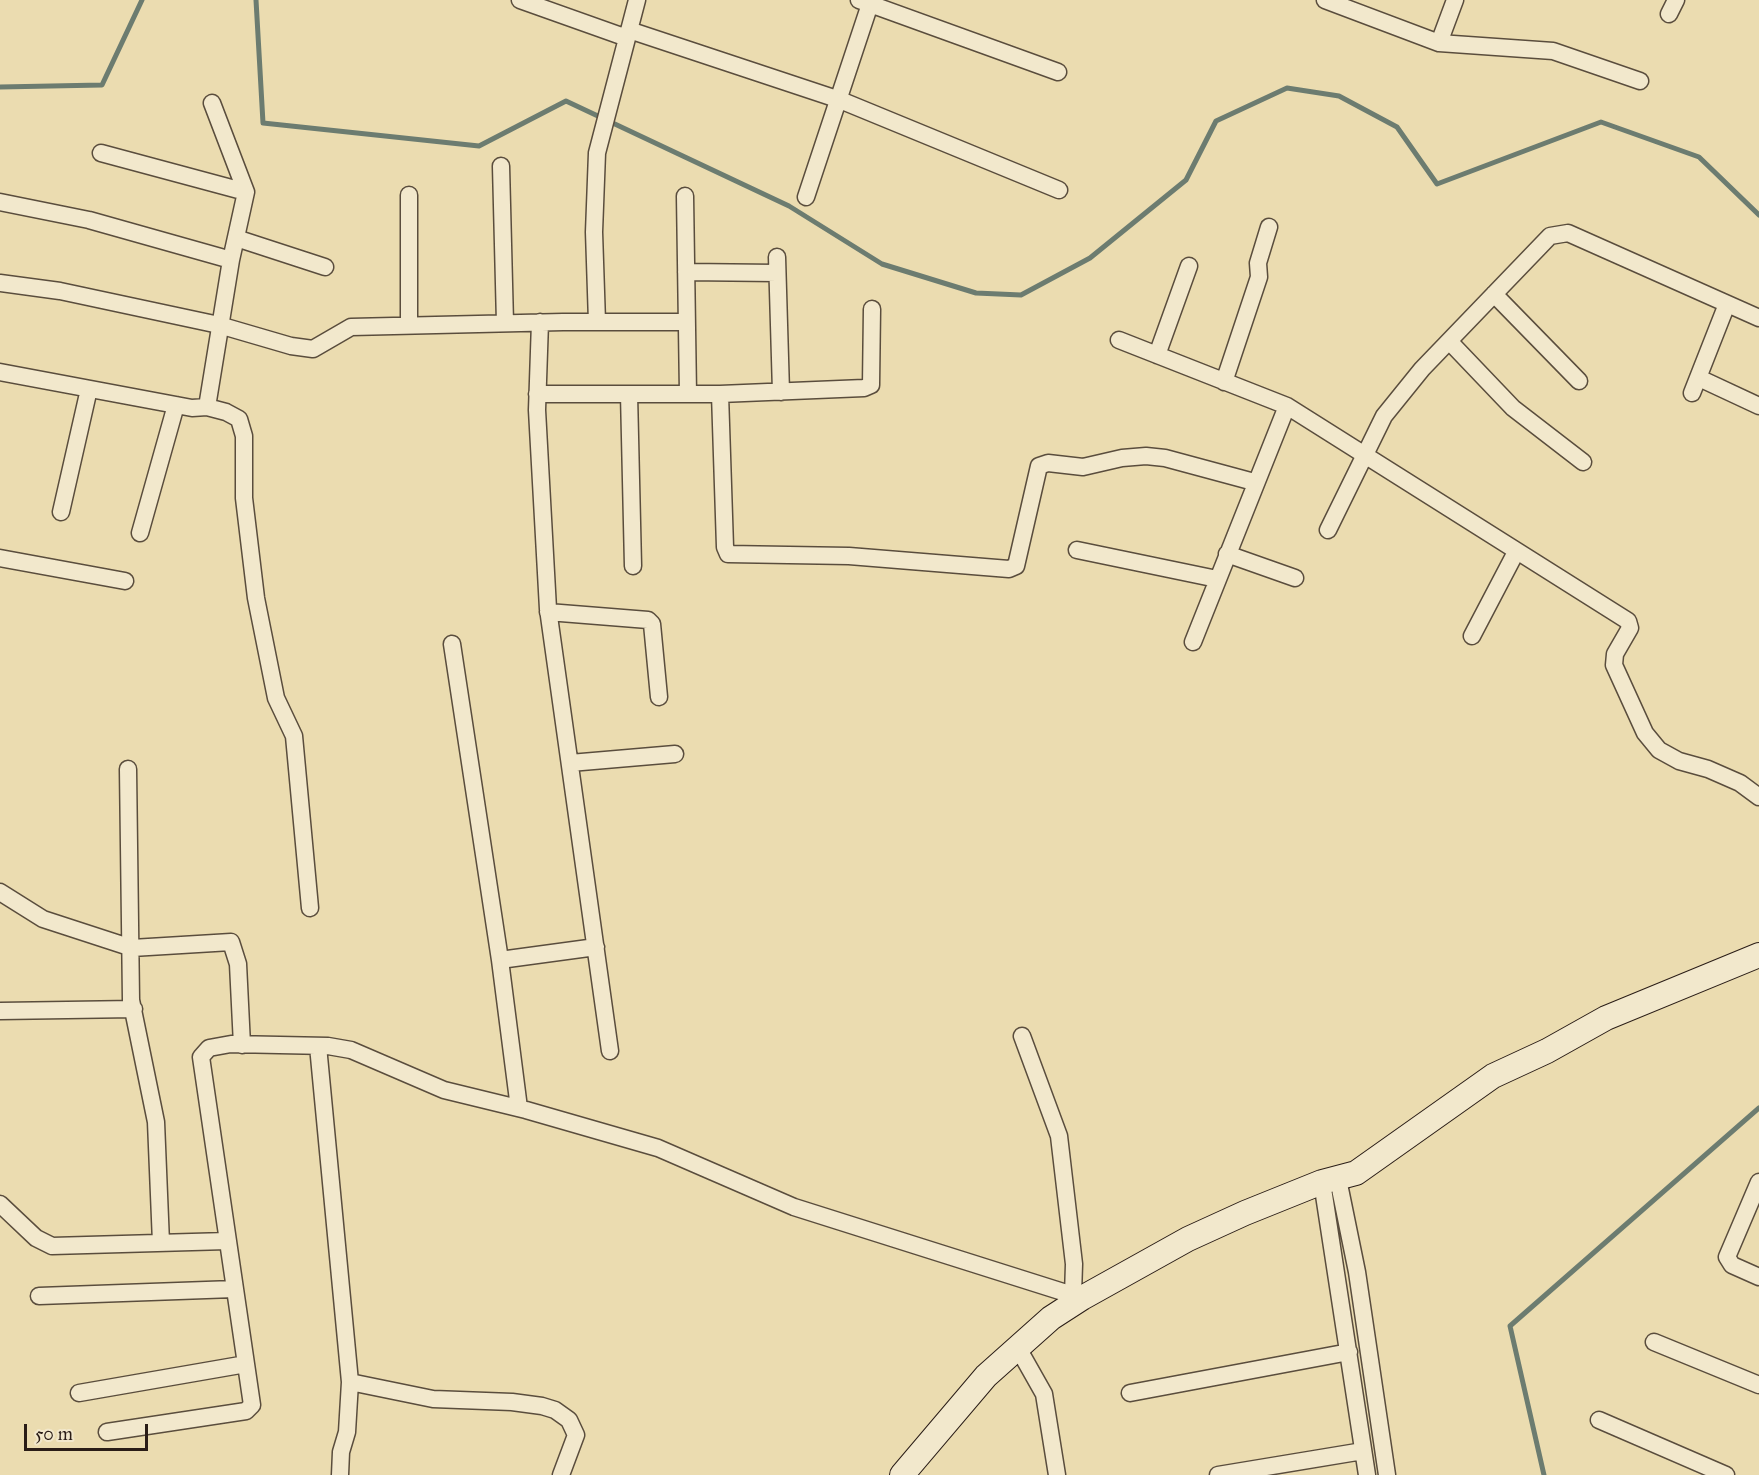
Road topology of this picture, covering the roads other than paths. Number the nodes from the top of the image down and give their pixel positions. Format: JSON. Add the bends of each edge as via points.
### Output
{"nodes":[{"id":1,"x":520,"y":0,"type":"edge"},
{"id":2,"x":637,"y":0,"type":"edge"},
{"id":3,"x":1324,"y":0,"type":"edge"},
{"id":4,"x":1455,"y":0,"type":"edge"},
{"id":5,"x":865,"y":2,"type":"edge"},
{"id":6,"x":628,"y":34,"type":"junction"},
{"id":7,"x":1439,"y":43,"type":"junction"},
{"id":8,"x":1058,"y":72,"type":"dead end"},
{"id":9,"x":1640,"y":81,"type":"dead end"},
{"id":10,"x":840,"y":100,"type":"junction"},
{"id":11,"x":212,"y":103,"type":"dead end"},
{"id":12,"x":101,"y":153,"type":"dead end"},
{"id":13,"x":501,"y":166,"type":"dead end"},
{"id":14,"x":1059,"y":190,"type":"dead end"},
{"id":15,"x":246,"y":192,"type":"junction"},
{"id":16,"x":409,"y":195,"type":"dead end"},
{"id":17,"x":685,"y":196,"type":"dead end"},
{"id":18,"x":806,"y":197,"type":"dead end"},
{"id":19,"x":0,"y":202,"type":"edge"},
{"id":20,"x":1269,"y":227,"type":"dead end"},
{"id":21,"x":236,"y":238,"type":"junction"},
{"id":22,"x":231,"y":260,"type":"junction"},
{"id":23,"x":1189,"y":266,"type":"dead end"},
{"id":24,"x":325,"y":267,"type":"dead end"},
{"id":25,"x":686,"y":272,"type":"junction"},
{"id":26,"x":0,"y":283,"type":"edge"},
{"id":27,"x":1494,"y":294,"type":"junction"},
{"id":28,"x":1727,"y":304,"type":"junction"},
{"id":29,"x":872,"y":309,"type":"dead end"},
{"id":30,"x":1759,"y":318,"type":"edge"},
{"id":31,"x":540,"y":322,"type":"junction"},
{"id":32,"x":597,"y":322,"type":"junction"},
{"id":33,"x":686,"y":322,"type":"junction"},
{"id":34,"x":505,"y":323,"type":"junction"},
{"id":35,"x":409,"y":324,"type":"junction"},
{"id":36,"x":219,"y":325,"type":"junction"},
{"id":37,"x":1119,"y":340,"type":"dead end"},
{"id":38,"x":1449,"y":341,"type":"junction"},
{"id":39,"x":1157,"y":355,"type":"junction"},
{"id":40,"x":0,"y":374,"type":"edge"},
{"id":41,"x":1579,"y":381,"type":"dead end"},
{"id":42,"x":1224,"y":382,"type":"junction"},
{"id":43,"x":89,"y":389,"type":"junction"},
{"id":44,"x":781,"y":392,"type":"junction"},
{"id":45,"x":537,"y":394,"type":"junction"},
{"id":46,"x":629,"y":394,"type":"junction"},
{"id":47,"x":688,"y":394,"type":"junction"},
{"id":48,"x":720,"y":394,"type":"junction"},
{"id":49,"x":176,"y":405,"type":"junction"},
{"id":50,"x":1287,"y":406,"type":"junction"},
{"id":51,"x":1759,"y":406,"type":"edge"},
{"id":52,"x":207,"y":407,"type":"junction"},
{"id":53,"x":1364,"y":454,"type":"junction"},
{"id":54,"x":1583,"y":462,"type":"dead end"},
{"id":55,"x":1254,"y":483,"type":"junction"},
{"id":56,"x":61,"y":512,"type":"dead end"},
{"id":57,"x":1328,"y":530,"type":"dead end"},
{"id":58,"x":140,"y":533,"type":"dead end"},
{"id":59,"x":1077,"y":550,"type":"dead end"},
{"id":60,"x":1516,"y":552,"type":"junction"},
{"id":61,"x":1227,"y":554,"type":"junction"},
{"id":62,"x":0,"y":558,"type":"edge"},
{"id":63,"x":633,"y":566,"type":"dead end"},
{"id":64,"x":1294,"y":578,"type":"dead end"},
{"id":65,"x":1217,"y":579,"type":"junction"},
{"id":66,"x":125,"y":580,"type":"dead end"},
{"id":67,"x":548,"y":612,"type":"junction"},
{"id":68,"x":1472,"y":636,"type":"dead end"},
{"id":69,"x":1193,"y":642,"type":"dead end"},
{"id":70,"x":452,"y":644,"type":"dead end"},
{"id":71,"x":659,"y":697,"type":"dead end"},
{"id":72,"x":675,"y":754,"type":"dead end"},
{"id":73,"x":570,"y":763,"type":"junction"},
{"id":74,"x":128,"y":769,"type":"dead end"},
{"id":75,"x":1759,"y":797,"type":"edge"},
{"id":76,"x":0,"y":892,"type":"edge"},
{"id":77,"x":310,"y":908,"type":"dead end"},
{"id":78,"x":596,"y":947,"type":"junction"},
{"id":79,"x":132,"y":948,"type":"junction"},
{"id":80,"x":1759,"y":955,"type":"edge"},
{"id":81,"x":500,"y":960,"type":"junction"},
{"id":82,"x":134,"y":1009,"type":"junction"},
{"id":83,"x":0,"y":1011,"type":"edge"},
{"id":84,"x":1022,"y":1036,"type":"dead end"},
{"id":85,"x":242,"y":1045,"type":"junction"},
{"id":86,"x":318,"y":1046,"type":"junction"},
{"id":87,"x":610,"y":1051,"type":"dead end"},
{"id":88,"x":519,"y":1108,"type":"junction"},
{"id":89,"x":1330,"y":1181,"type":"junction"},
{"id":90,"x":1759,"y":1182,"type":"edge"},
{"id":91,"x":0,"y":1204,"type":"edge"},
{"id":92,"x":227,"y":1241,"type":"junction"},
{"id":93,"x":161,"y":1243,"type":"junction"},
{"id":94,"x":1759,"y":1277,"type":"edge"},
{"id":95,"x":234,"y":1289,"type":"junction"},
{"id":96,"x":39,"y":1296,"type":"dead end"},
{"id":97,"x":1078,"y":1296,"type":"junction"},
{"id":98,"x":1654,"y":1342,"type":"dead end"},
{"id":99,"x":1018,"y":1348,"type":"junction"},
{"id":100,"x":1349,"y":1352,"type":"junction"},
{"id":101,"x":246,"y":1364,"type":"junction"},
{"id":102,"x":350,"y":1382,"type":"junction"},
{"id":103,"x":1759,"y":1385,"type":"edge"},
{"id":104,"x":79,"y":1393,"type":"dead end"},
{"id":105,"x":1131,"y":1393,"type":"dead end"},
{"id":106,"x":1599,"y":1420,"type":"dead end"},
{"id":107,"x":107,"y":1431,"type":"dead end"},
{"id":108,"x":1363,"y":1450,"type":"junction"},
{"id":109,"x":340,"y":1475,"type":"edge"},
{"id":110,"x":561,"y":1475,"type":"edge"},
{"id":111,"x":902,"y":1475,"type":"edge"},
{"id":112,"x":1057,"y":1475,"type":"edge"},
{"id":113,"x":1218,"y":1475,"type":"edge"},
{"id":114,"x":1366,"y":1475,"type":"edge"},
{"id":115,"x":1387,"y":1475,"type":"edge"},
{"id":116,"x":1726,"y":1475,"type":"edge"}],
"edges":[{"from":1,"to":6,"type":"street"},
{"from":2,"to":6,"type":"street"},
{"from":3,"to":7,"type":"street"},
{"from":4,"to":7,"type":"street"},
{"from":5,"to":8,"type":"street"},
{"from":5,"to":10,"type":"street"},
{"from":6,"to":10,"type":"street"},
{"from":6,"to":32,"type":"street","via":[[597,153]]},
{"from":7,"to":9,"type":"street","via":[[1553,51]]},
{"from":10,"to":14,"type":"street"},
{"from":10,"to":18,"type":"street"},
{"from":11,"to":15,"type":"street"},
{"from":12,"to":15,"type":"street"},
{"from":13,"to":34,"type":"street"},
{"from":15,"to":21,"type":"street"},
{"from":16,"to":35,"type":"street"},
{"from":17,"to":25,"type":"street"},
{"from":19,"to":22,"type":"street","via":[[89,220]]},
{"from":20,"to":42,"type":"street","via":[[1258,263],[1259,278]]},
{"from":21,"to":22,"type":"street"},
{"from":21,"to":24,"type":"street"},
{"from":22,"to":36,"type":"street"},
{"from":23,"to":39,"type":"street"},
{"from":25,"to":33,"type":"street"},
{"from":25,"to":44,"type":"street","via":[[777,265]]},
{"from":26,"to":36,"type":"street","via":[[60,291]]},
{"from":27,"to":28,"type":"street","via":[[1550,236],[1568,233]]},
{"from":27,"to":38,"type":"street"},
{"from":27,"to":41,"type":"street"},
{"from":28,"to":30,"type":"street"},
{"from":28,"to":51,"type":"street","via":[[1696,386]]},
{"from":29,"to":44,"type":"street","via":[[871,385]]},
{"from":31,"to":32,"type":"street"},
{"from":31,"to":34,"type":"street"},
{"from":31,"to":45,"type":"street"},
{"from":32,"to":33,"type":"street"},
{"from":33,"to":47,"type":"street"},
{"from":34,"to":35,"type":"street"},
{"from":35,"to":36,"type":"street","via":[[351,327],[314,349]]},
{"from":36,"to":52,"type":"street"},
{"from":37,"to":39,"type":"street"},
{"from":38,"to":53,"type":"street","via":[[1384,416]]},
{"from":38,"to":54,"type":"street","via":[[1513,408]]},
{"from":39,"to":42,"type":"street"},
{"from":40,"to":43,"type":"street"},
{"from":42,"to":50,"type":"street"},
{"from":43,"to":49,"type":"street"},
{"from":43,"to":56,"type":"street"},
{"from":44,"to":48,"type":"street"},
{"from":45,"to":46,"type":"street"},
{"from":45,"to":67,"type":"street"},
{"from":46,"to":47,"type":"street"},
{"from":46,"to":63,"type":"street"},
{"from":47,"to":48,"type":"street"},
{"from":48,"to":55,"type":"street","via":[[725,547],[729,554],[849,556],[1009,569],[1016,566],[1039,466],[1048,463],[1083,467],[1146,456]]},
{"from":49,"to":52,"type":"street"},
{"from":49,"to":58,"type":"street"},
{"from":50,"to":53,"type":"street"},
{"from":50,"to":55,"type":"street"},
{"from":52,"to":77,"type":"street","via":[[239,419],[244,436],[244,498],[256,598],[276,698],[294,736]]},
{"from":53,"to":57,"type":"street"},
{"from":53,"to":60,"type":"street"},
{"from":55,"to":61,"type":"street"},
{"from":59,"to":65,"type":"street"},
{"from":60,"to":68,"type":"street"},
{"from":60,"to":75,"type":"street","via":[[1628,621],[1630,628],[1615,654],[1614,665],[1645,733],[1659,750],[1740,783]]},
{"from":61,"to":64,"type":"street"},
{"from":61,"to":65,"type":"street"},
{"from":62,"to":66,"type":"street"},
{"from":65,"to":69,"type":"street"},
{"from":67,"to":71,"type":"street","via":[[648,620],[652,624]]},
{"from":67,"to":73,"type":"street"},
{"from":70,"to":81,"type":"street"},
{"from":72,"to":73,"type":"street"},
{"from":73,"to":78,"type":"street"},
{"from":74,"to":79,"type":"street"},
{"from":76,"to":79,"type":"street","via":[[43,919]]},
{"from":78,"to":81,"type":"street"},
{"from":78,"to":87,"type":"street"},
{"from":79,"to":82,"type":"street"},
{"from":79,"to":85,"type":"street","via":[[231,942],[238,964]]},
{"from":80,"to":89,"type":"main road","via":[[1606,1018],[1493,1076],[1356,1173]]},
{"from":81,"to":88,"type":"street"},
{"from":82,"to":83,"type":"street"},
{"from":82,"to":93,"type":"street","via":[[156,1122]]},
{"from":84,"to":97,"type":"street","via":[[1059,1136]]},
{"from":85,"to":86,"type":"street"},
{"from":85,"to":92,"type":"street","via":[[209,1048],[201,1057]]},
{"from":86,"to":88,"type":"street","via":[[351,1050],[444,1090]]},
{"from":86,"to":102,"type":"street"},
{"from":88,"to":97,"type":"street","via":[[658,1148],[794,1207]]},
{"from":89,"to":97,"type":"main road","via":[[1188,1239]]},
{"from":89,"to":100,"type":"street"},
{"from":89,"to":115,"type":"street","via":[[1357,1272]]},
{"from":90,"to":94,"type":"street","via":[[1727,1257],[1732,1265]]},
{"from":91,"to":93,"type":"street","via":[[36,1238],[52,1246]]},
{"from":92,"to":93,"type":"street"},
{"from":92,"to":95,"type":"street"},
{"from":95,"to":96,"type":"street"},
{"from":95,"to":101,"type":"street"},
{"from":97,"to":99,"type":"main road"},
{"from":98,"to":103,"type":"street"},
{"from":99,"to":111,"type":"main road","via":[[986,1376]]},
{"from":99,"to":112,"type":"street","via":[[1044,1394]]},
{"from":100,"to":105,"type":"street"},
{"from":100,"to":108,"type":"street"},
{"from":101,"to":104,"type":"street"},
{"from":101,"to":107,"type":"street","via":[[252,1405],[246,1411]]},
{"from":102,"to":109,"type":"street"},
{"from":102,"to":110,"type":"street","via":[[433,1399],[512,1402],[555,1410],[569,1420],[576,1435]]},
{"from":106,"to":116,"type":"street"},
{"from":108,"to":113,"type":"street"},
{"from":108,"to":114,"type":"street"}]}
